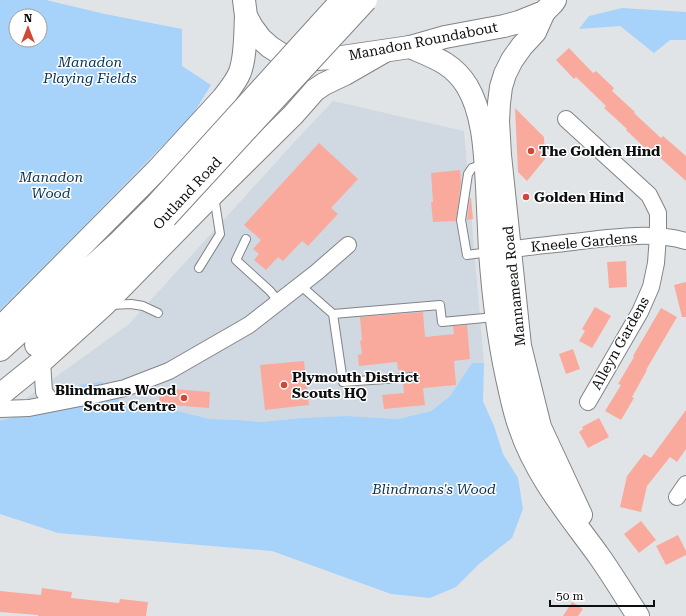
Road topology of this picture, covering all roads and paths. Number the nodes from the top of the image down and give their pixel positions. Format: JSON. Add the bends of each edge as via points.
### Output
{"nodes":[{"id":1,"x":342,"y":0,"type":"edge"},
{"id":2,"x":366,"y":0,"type":"edge"},
{"id":3,"x":554,"y":4,"type":"edge"},
{"id":4,"x":242,"y":8,"type":"edge"},
{"id":5,"x":410,"y":47,"type":"junction"},
{"id":6,"x":385,"y":51,"type":"junction"},
{"id":7,"x":566,"y":119,"type":"dead end"},
{"id":8,"x":213,"y":194,"type":"junction"},
{"id":9,"x":162,"y":210,"type":"junction"},
{"id":10,"x":658,"y":236,"type":"junction"},
{"id":11,"x":246,"y":240,"type":"dead end"},
{"id":12,"x":686,"y":241,"type":"edge"},
{"id":13,"x":348,"y":245,"type":"dead end"},
{"id":14,"x":500,"y":251,"type":"junction"},
{"id":15,"x":199,"y":268,"type":"dead end"},
{"id":16,"x":300,"y":285,"type":"junction"},
{"id":17,"x":279,"y":302,"type":"junction"},
{"id":18,"x":104,"y":305,"type":"junction"},
{"id":19,"x":158,"y":313,"type":"dead end"},
{"id":20,"x":333,"y":314,"type":"junction"},
{"id":21,"x":492,"y":317,"type":"junction"},
{"id":22,"x":0,"y":328,"type":"edge"},
{"id":23,"x":0,"y":350,"type":"edge"},
{"id":24,"x":42,"y":361,"type":"junction"},
{"id":25,"x":414,"y":377,"type":"dead end"},
{"id":26,"x":0,"y":378,"type":"edge"},
{"id":27,"x":0,"y":395,"type":"edge"},
{"id":28,"x":588,"y":402,"type":"dead end"},
{"id":29,"x":53,"y":403,"type":"junction"},
{"id":30,"x":0,"y":409,"type":"edge"},
{"id":31,"x":686,"y":484,"type":"edge"},
{"id":32,"x":676,"y":498,"type":"dead end"},
{"id":33,"x":600,"y":558,"type":"junction"},
{"id":34,"x":638,"y":616,"type":"edge"}],
"edges":[{"from":1,"to":9,"type":"main road","name":"Outland Road","bridge":true},
{"from":2,"to":9,"type":"main road","name":"Outland Road","bridge":true},
{"from":3,"to":5,"type":"main road","name":"Manadon Roundabout","via":[[519,22]]},
{"from":3,"to":14,"type":"main road","name":"Mannamead Road","via":[[512,60],[501,87],[498,103]]},
{"from":4,"to":6,"type":"main road","name":"Manadon Roundabout","via":[[261,39],[281,54],[316,59]]},
{"from":4,"to":22,"type":"main road","via":[[243,61],[240,72],[223,98],[158,169]]},
{"from":5,"to":6,"type":"main road","name":"Manadon Roundabout"},
{"from":5,"to":14,"type":"main road","name":"Mannamead Road","via":[[454,69],[473,98],[482,130]]},
{"from":6,"to":8,"type":"main road","via":[[315,90]]},
{"from":7,"to":10,"type":"street","name":"Kneele Gardens","via":[[649,196],[658,213]]},
{"from":8,"to":15,"type":"lane","via":[[220,234]]},
{"from":8,"to":18,"type":"main road"},
{"from":9,"to":23,"type":"main road","name":"Outland Road","via":[[117,244]]},
{"from":9,"to":26,"type":"main road","name":"Outland Road","via":[[84,302]]},
{"from":10,"to":12,"type":"street","name":"Kneele Gardens"},
{"from":10,"to":14,"type":"street","name":"Kneele Gardens","via":[[606,238]]},
{"from":10,"to":28,"type":"street","name":"Alleyn Gardens","via":[[651,286],[640,312]]},
{"from":11,"to":17,"type":"lane","via":[[236,260]]},
{"from":13,"to":16,"type":"street"},
{"from":14,"to":21,"type":"main road","name":"Mannamead Road"},
{"from":14,"to":33,"type":"main road","name":"Mannamead Road","via":[[540,427]]},
{"from":16,"to":17,"type":"street"},
{"from":16,"to":20,"type":"lane"},
{"from":17,"to":29,"type":"street","via":[[249,326],[169,371],[124,388]]},
{"from":18,"to":19,"type":"lane","via":[[131,304]]},
{"from":18,"to":24,"type":"main road"},
{"from":20,"to":21,"type":"lane","via":[[440,305],[442,322]]},
{"from":20,"to":25,"type":"lane","via":[[343,382]]},
{"from":21,"to":33,"type":"main road","name":"Mannamead Road","via":[[510,392],[528,450],[556,496]]},
{"from":24,"to":27,"type":"main road"},
{"from":24,"to":29,"type":"street","via":[[44,392]]},
{"from":29,"to":30,"type":"street","via":[[29,408]]},
{"from":31,"to":32,"type":"street"},
{"from":33,"to":34,"type":"main road","name":"Mannamead Road"}]}
